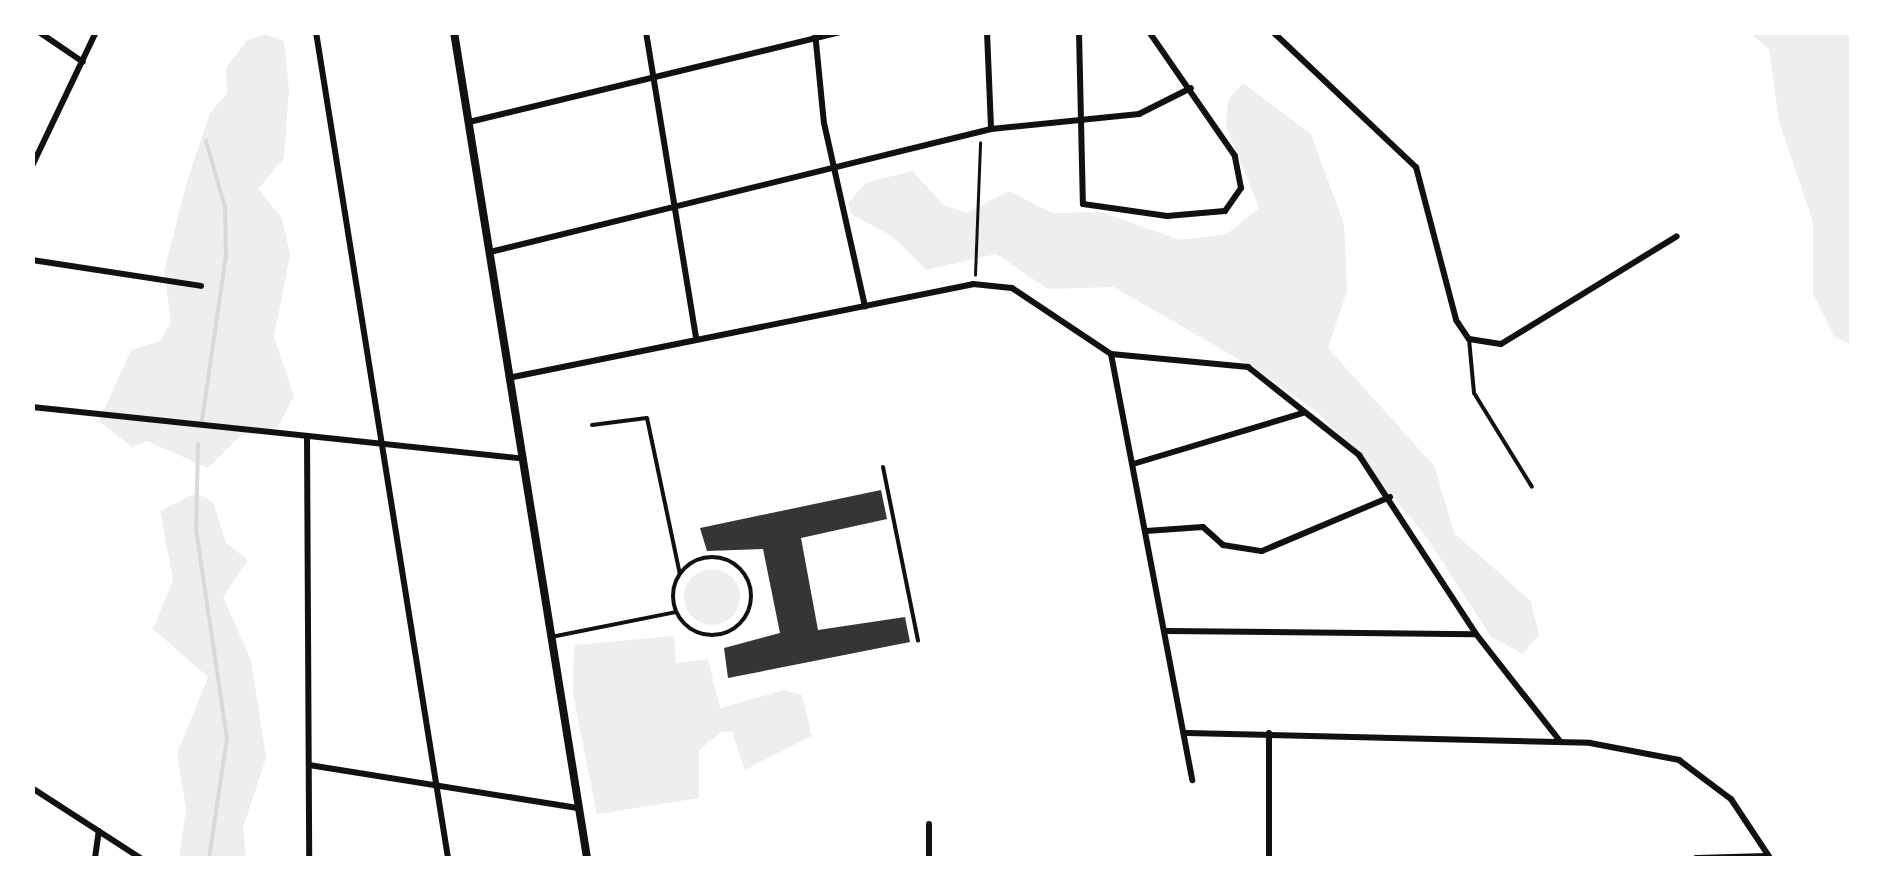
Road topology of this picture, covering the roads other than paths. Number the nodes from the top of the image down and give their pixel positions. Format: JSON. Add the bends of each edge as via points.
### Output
{"nodes":[{"id":1,"x":39,"y":32,"type":"edge"},
{"id":2,"x":96,"y":32,"type":"edge"},
{"id":3,"x":316,"y":32,"type":"edge"},
{"id":4,"x":454,"y":32,"type":"edge"},
{"id":5,"x":646,"y":32,"type":"edge"},
{"id":6,"x":840,"y":32,"type":"edge"},
{"id":7,"x":987,"y":32,"type":"edge"},
{"id":8,"x":1079,"y":32,"type":"edge"},
{"id":9,"x":1149,"y":32,"type":"edge"},
{"id":10,"x":1273,"y":32,"type":"edge"},
{"id":11,"x":816,"y":35,"type":"edge"},
{"id":12,"x":83,"y":62,"type":"junction"},
{"id":13,"x":654,"y":77,"type":"junction"},
{"id":14,"x":1191,"y":88,"type":"junction"},
{"id":15,"x":1086,"y":118,"type":"junction"},
{"id":16,"x":469,"y":122,"type":"junction"},
{"id":17,"x":991,"y":129,"type":"junction"},
{"id":18,"x":32,"y":166,"type":"edge"},
{"id":19,"x":836,"y":172,"type":"junction"},
{"id":20,"x":671,"y":214,"type":"junction"},
{"id":21,"x":1676,"y":236,"type":"dead end"},
{"id":22,"x":490,"y":252,"type":"junction"},
{"id":23,"x":32,"y":260,"type":"edge"},
{"id":24,"x":200,"y":286,"type":"dead end"},
{"id":25,"x":865,"y":306,"type":"junction"},
{"id":26,"x":696,"y":337,"type":"junction"},
{"id":27,"x":1469,"y":339,"type":"junction"},
{"id":28,"x":1111,"y":354,"type":"junction"},
{"id":29,"x":514,"y":377,"type":"junction"},
{"id":30,"x":32,"y":408,"type":"edge"},
{"id":31,"x":1304,"y":412,"type":"junction"},
{"id":32,"x":592,"y":426,"type":"dead end"},
{"id":33,"x":307,"y":436,"type":"junction"},
{"id":34,"x":379,"y":444,"type":"junction"},
{"id":35,"x":524,"y":459,"type":"junction"},
{"id":36,"x":1133,"y":464,"type":"junction"},
{"id":37,"x":883,"y":467,"type":"dead end"},
{"id":38,"x":1532,"y":487,"type":"dead end"},
{"id":39,"x":1390,"y":497,"type":"junction"},
{"id":40,"x":1146,"y":531,"type":"junction"},
{"id":41,"x":680,"y":574,"type":"junction"},
{"id":42,"x":676,"y":612,"type":"junction"},
{"id":43,"x":1166,"y":630,"type":"junction"},
{"id":44,"x":1476,"y":634,"type":"junction"},
{"id":45,"x":551,"y":638,"type":"junction"},
{"id":46,"x":918,"y":640,"type":"dead end"},
{"id":47,"x":1187,"y":732,"type":"junction"},
{"id":48,"x":1269,"y":733,"type":"junction"},
{"id":49,"x":1560,"y":742,"type":"junction"},
{"id":50,"x":310,"y":765,"type":"junction"},
{"id":51,"x":1192,"y":780,"type":"dead end"},
{"id":52,"x":437,"y":782,"type":"junction"},
{"id":53,"x":32,"y":788,"type":"edge"},
{"id":54,"x":578,"y":808,"type":"junction"},
{"id":55,"x":929,"y":824,"type":"dead end"},
{"id":56,"x":98,"y":831,"type":"junction"},
{"id":57,"x":1769,"y":857,"type":"edge"},
{"id":58,"x":95,"y":858,"type":"edge"},
{"id":59,"x":140,"y":858,"type":"edge"},
{"id":60,"x":309,"y":858,"type":"edge"},
{"id":61,"x":448,"y":858,"type":"edge"},
{"id":62,"x":587,"y":858,"type":"edge"},
{"id":63,"x":930,"y":858,"type":"edge"},
{"id":64,"x":1269,"y":858,"type":"edge"},
{"id":65,"x":1696,"y":858,"type":"edge"}],
"edges":[{"from":1,"to":12,"type":"street"},
{"from":2,"to":12,"type":"street"},
{"from":3,"to":34,"type":"street"},
{"from":4,"to":16,"type":"street"},
{"from":5,"to":13,"type":"street"},
{"from":6,"to":11,"type":"street"},
{"from":7,"to":17,"type":"street"},
{"from":8,"to":15,"type":"street"},
{"from":9,"to":14,"type":"street"},
{"from":10,"to":27,"type":"street","via":[[1416,167],[1456,320]]},
{"from":11,"to":13,"type":"street"},
{"from":11,"to":19,"type":"street"},
{"from":12,"to":18,"type":"street"},
{"from":13,"to":16,"type":"street"},
{"from":13,"to":20,"type":"street"},
{"from":14,"to":15,"type":"street","via":[[1140,114]]},
{"from":14,"to":15,"type":"street","via":[[1234,156],[1238,197],[1202,215],[1084,204]]},
{"from":15,"to":17,"type":"street"},
{"from":16,"to":22,"type":"street"},
{"from":17,"to":19,"type":"street"},
{"from":19,"to":20,"type":"street"},
{"from":19,"to":25,"type":"street"},
{"from":20,"to":22,"type":"street"},
{"from":20,"to":26,"type":"street"},
{"from":21,"to":27,"type":"street","via":[[1501,344]]},
{"from":22,"to":29,"type":"street"},
{"from":23,"to":24,"type":"street"},
{"from":25,"to":26,"type":"street"},
{"from":25,"to":28,"type":"street","via":[[976,284],[1012,288]]},
{"from":26,"to":29,"type":"street"},
{"from":27,"to":38,"type":"lane","via":[[1474,392]]},
{"from":28,"to":31,"type":"street","via":[[1248,367]]},
{"from":28,"to":36,"type":"street"},
{"from":29,"to":35,"type":"street"},
{"from":30,"to":33,"type":"street"},
{"from":31,"to":36,"type":"street"},
{"from":31,"to":39,"type":"street","via":[[1360,454]]},
{"from":32,"to":41,"type":"lane","via":[[647,418]]},
{"from":33,"to":34,"type":"street"},
{"from":33,"to":50,"type":"street"},
{"from":34,"to":35,"type":"street"},
{"from":34,"to":52,"type":"street"},
{"from":35,"to":45,"type":"street"},
{"from":36,"to":40,"type":"street"},
{"from":37,"to":46,"type":"lane"},
{"from":39,"to":40,"type":"street","via":[[1262,552],[1224,545],[1203,527]]},
{"from":39,"to":44,"type":"street"},
{"from":40,"to":43,"type":"street"},
{"from":41,"to":42,"type":"lane"},
{"from":41,"to":42,"type":"lane","via":[[700,559],[724,559],[744,574],[751,598],[743,620],[721,634],[694,632]]},
{"from":42,"to":45,"type":"lane"},
{"from":43,"to":44,"type":"street"},
{"from":43,"to":47,"type":"street"},
{"from":44,"to":49,"type":"street"},
{"from":45,"to":54,"type":"street"},
{"from":47,"to":48,"type":"street"},
{"from":47,"to":51,"type":"street"},
{"from":48,"to":49,"type":"street"},
{"from":48,"to":64,"type":"street"},
{"from":49,"to":57,"type":"street","via":[[1691,766],[1731,799]]},
{"from":50,"to":52,"type":"street"},
{"from":50,"to":60,"type":"street"},
{"from":52,"to":54,"type":"street"},
{"from":52,"to":61,"type":"street"},
{"from":53,"to":56,"type":"street"},
{"from":54,"to":62,"type":"street"},
{"from":55,"to":63,"type":"street"},
{"from":56,"to":58,"type":"street"},
{"from":56,"to":59,"type":"street"},
{"from":57,"to":65,"type":"street"}]}
